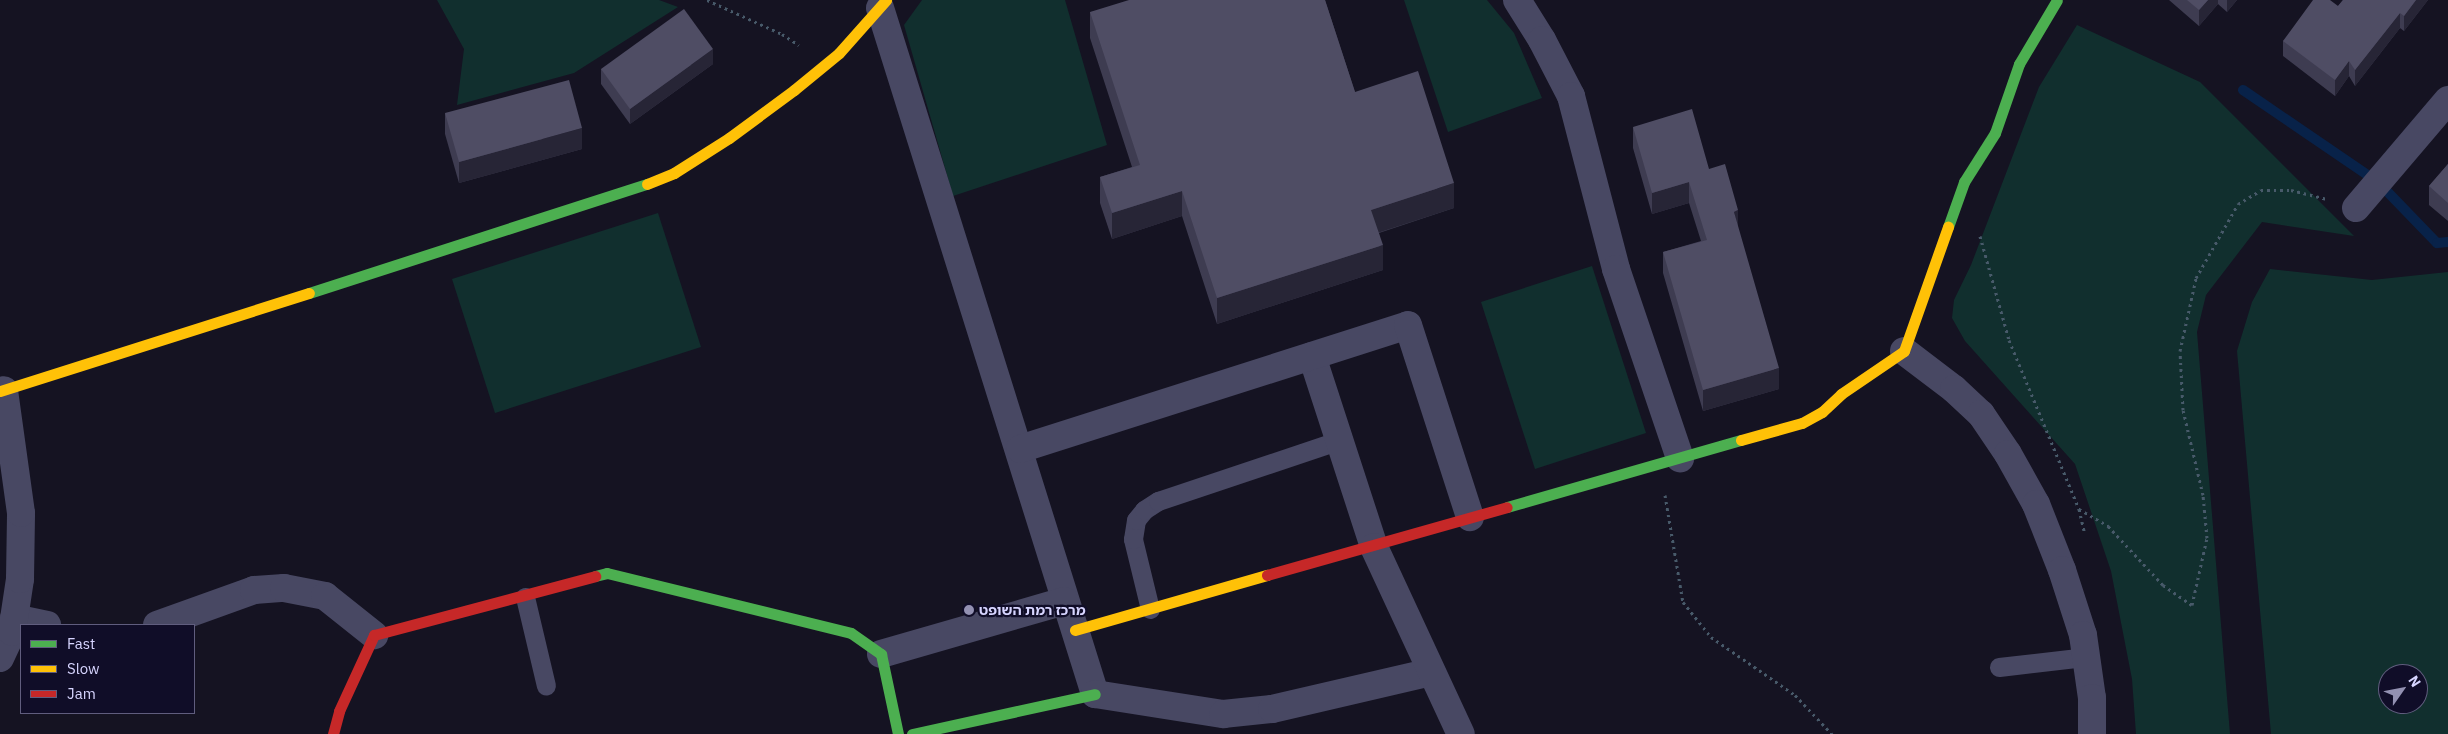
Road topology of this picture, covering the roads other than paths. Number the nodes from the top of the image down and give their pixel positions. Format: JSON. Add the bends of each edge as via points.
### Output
{"nodes":[{"id":1,"x":1517,"y":0,"type":"edge"},
{"id":2,"x":2056,"y":0,"type":"edge"},
{"id":3,"x":883,"y":4,"type":"edge"},
{"id":4,"x":2448,"y":100,"type":"edge"},
{"id":5,"x":2356,"y":208,"type":"road end"},
{"id":6,"x":1904,"y":351,"type":"junction"},
{"id":7,"x":1312,"y":356,"type":"junction"},
{"id":8,"x":2,"y":390,"type":"edge"},
{"id":9,"x":1340,"y":440,"type":"junction"},
{"id":10,"x":1020,"y":450,"type":"junction"},
{"id":11,"x":1670,"y":461,"type":"junction"},
{"id":12,"x":1470,"y":517,"type":"junction"},
{"id":13,"x":1374,"y":546,"type":"junction"},
{"id":14,"x":525,"y":597,"type":"junction"},
{"id":15,"x":1065,"y":601,"type":"junction"},
{"id":16,"x":1150,"y":609,"type":"junction"},
{"id":17,"x":14,"y":618,"type":"junction"},
{"id":18,"x":42,"y":624,"type":"edge"},
{"id":19,"x":159,"y":624,"type":"edge"},
{"id":20,"x":1075,"y":630,"type":"junction"},
{"id":21,"x":374,"y":636,"type":"junction"},
{"id":22,"x":881,"y":654,"type":"junction"},
{"id":23,"x":2086,"y":657,"type":"junction"},
{"id":24,"x":0,"y":658,"type":"edge"},
{"id":25,"x":1999,"y":666,"type":"dead end"},
{"id":26,"x":1431,"y":672,"type":"junction"},
{"id":27,"x":546,"y":686,"type":"dead end"},
{"id":28,"x":1095,"y":694,"type":"junction"},
{"id":29,"x":333,"y":734,"type":"edge"},
{"id":30,"x":898,"y":734,"type":"edge"},
{"id":31,"x":912,"y":734,"type":"edge"},
{"id":32,"x":1461,"y":734,"type":"edge"},
{"id":33,"x":2092,"y":734,"type":"edge"}],
"edges":[{"from":1,"to":11,"type":"street","via":[[1571,96],[1611,254]]},
{"from":2,"to":6,"type":"street","via":[[2019,64],[1995,134],[1964,182]]},
{"from":3,"to":8,"type":"street","via":[[826,63],[729,138],[674,173],[610,198]]},
{"from":3,"to":10,"type":"street"},
{"from":4,"to":5,"type":"street"},
{"from":6,"to":11,"type":"street","via":[[1802,423]]},
{"from":6,"to":23,"type":"street","via":[[1974,408],[2008,454],[2036,504],[2062,570],[2083,635]]},
{"from":7,"to":9,"type":"street"},
{"from":7,"to":10,"type":"street"},
{"from":7,"to":12,"type":"street","via":[[1408,326]]},
{"from":8,"to":17,"type":"street","via":[[21,513],[20,579]]},
{"from":9,"to":13,"type":"street"},
{"from":9,"to":16,"type":"lane","via":[[1158,501],[1144,510],[1136,520],[1133,539]]},
{"from":10,"to":15,"type":"street"},
{"from":11,"to":12,"type":"street"},
{"from":12,"to":13,"type":"street"},
{"from":13,"to":16,"type":"street"},
{"from":13,"to":26,"type":"street"},
{"from":14,"to":21,"type":"street"},
{"from":14,"to":22,"type":"street","via":[[607,573],[851,633]]},
{"from":14,"to":27,"type":"lane"},
{"from":15,"to":20,"type":"street"},
{"from":15,"to":22,"type":"street"},
{"from":16,"to":20,"type":"street"},
{"from":17,"to":18,"type":"street"},
{"from":17,"to":24,"type":"street","via":[[12,632]]},
{"from":19,"to":21,"type":"street","via":[[254,590],[284,588],[325,596]]},
{"from":20,"to":28,"type":"street"},
{"from":21,"to":29,"type":"street","via":[[339,711]]},
{"from":22,"to":30,"type":"street"},
{"from":23,"to":25,"type":"lane"},
{"from":23,"to":33,"type":"street","via":[[2092,698]]},
{"from":26,"to":28,"type":"street","via":[[1272,709],[1223,714]]},
{"from":26,"to":32,"type":"street"},
{"from":28,"to":31,"type":"street"}]}
